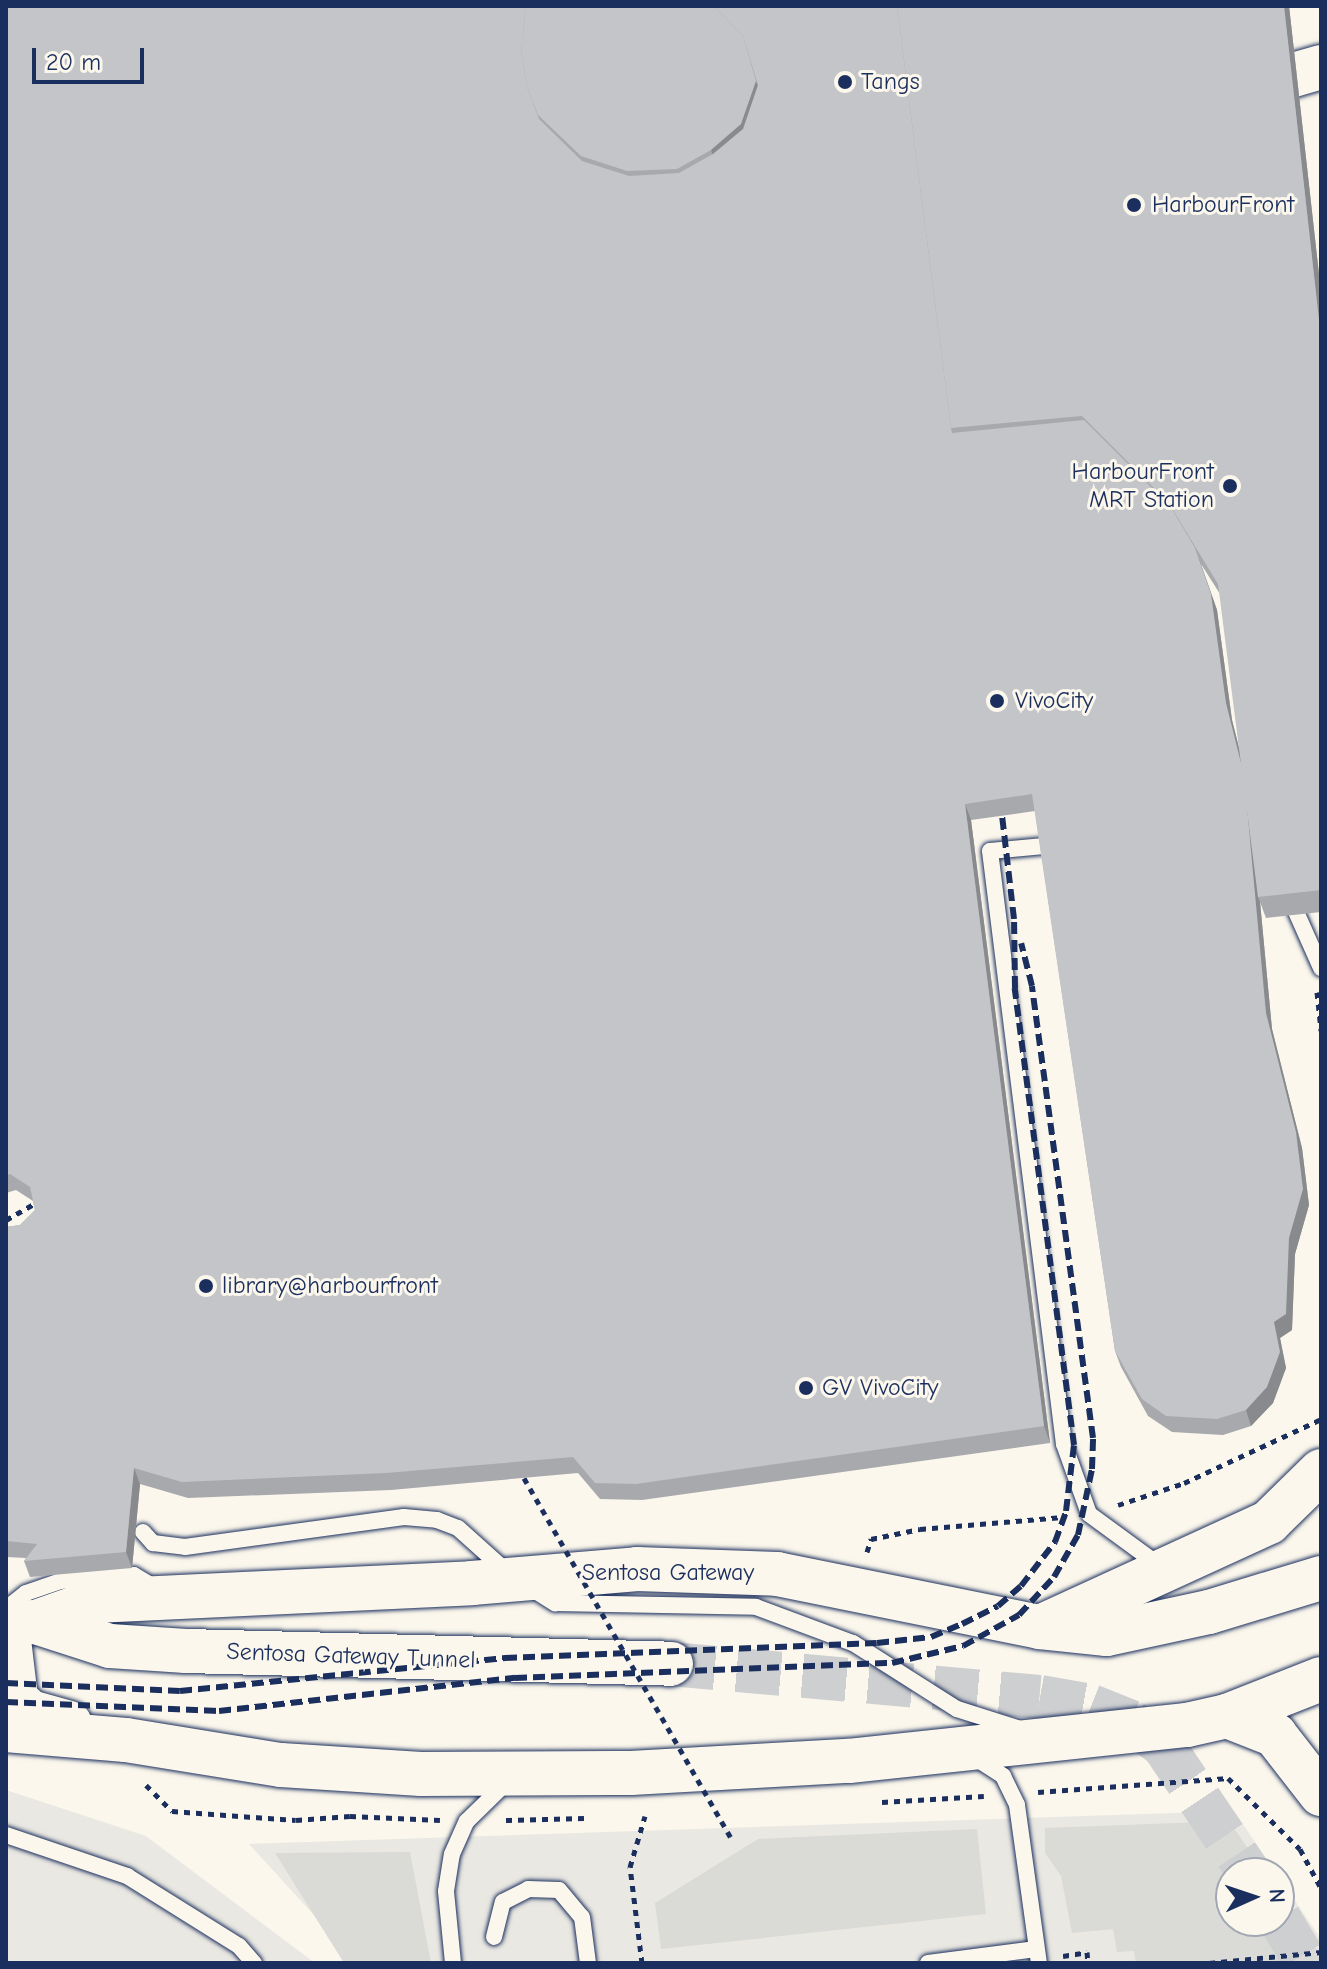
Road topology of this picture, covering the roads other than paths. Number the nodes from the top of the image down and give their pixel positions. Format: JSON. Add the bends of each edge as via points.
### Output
{"nodes":[{"id":1,"x":1235,"y":67,"type":"edge"},
{"id":2,"x":1321,"y":67,"type":"edge"},
{"id":3,"x":1044,"y":846,"type":"edge"},
{"id":4,"x":1280,"y":877,"type":"edge"},
{"id":5,"x":1321,"y":968,"type":"edge"},
{"id":6,"x":1321,"y":1471,"type":"edge"},
{"id":7,"x":143,"y":1532,"type":"dead end"},
{"id":8,"x":1162,"y":1567,"type":"junction"},
{"id":9,"x":514,"y":1578,"type":"junction"},
{"id":10,"x":1321,"y":1578,"type":"edge"},
{"id":11,"x":16,"y":1622,"type":"edge"},
{"id":12,"x":1040,"y":1627,"type":"junction"},
{"id":13,"x":671,"y":1664,"type":"tunnel mouth"},
{"id":14,"x":1321,"y":1679,"type":"edge"},
{"id":15,"x":1227,"y":1716,"type":"junction"},
{"id":16,"x":6,"y":1730,"type":"edge"},
{"id":17,"x":1052,"y":1739,"type":"junction"},
{"id":18,"x":126,"y":1740,"type":"junction"},
{"id":19,"x":951,"y":1747,"type":"junction"},
{"id":20,"x":517,"y":1773,"type":"junction"},
{"id":21,"x":1321,"y":1794,"type":"edge"},
{"id":22,"x":6,"y":1835,"type":"edge"},
{"id":23,"x":494,"y":1937,"type":"dead end"},
{"id":24,"x":1038,"y":1956,"type":"edge"},
{"id":25,"x":254,"y":1963,"type":"edge"},
{"id":26,"x":453,"y":1963,"type":"edge"},
{"id":27,"x":588,"y":1963,"type":"edge"},
{"id":28,"x":928,"y":1963,"type":"edge"}],
"edges":[{"from":1,"to":2,"type":"main road","via":[[1246,145],[1264,94],[1283,78]]},
{"from":3,"to":8,"type":"lane","via":[[990,852],[1064,1444],[1089,1514]]},
{"from":4,"to":5,"type":"lane"},
{"from":6,"to":8,"type":"main road","via":[[1269,1522]]},
{"from":7,"to":9,"type":"lane","via":[[153,1543],[185,1547],[404,1517],[437,1520],[458,1528]]},
{"from":8,"to":12,"type":"main road"},
{"from":9,"to":11,"type":"main road","name":"Sentosa Gateway","via":[[95,1601]]},
{"from":9,"to":12,"type":"main road","name":"Sentosa Gateway","via":[[611,1569],[777,1574]]},
{"from":9,"to":17,"type":"lane","via":[[555,1603],[699,1603],[756,1607],[790,1617],[853,1643],[957,1709]]},
{"from":10,"to":12,"type":"main road","name":"Sentosa Gateway","via":[[1209,1612],[1107,1634]]},
{"from":11,"to":13,"type":"main road","name":"Sentosa Gateway Tunnel","via":[[110,1646],[186,1651]]},
{"from":11,"to":18,"type":"main road","via":[[16,1699],[30,1712]]},
{"from":14,"to":15,"type":"main road"},
{"from":15,"to":17,"type":"main road"},
{"from":15,"to":21,"type":"main road","via":[[1275,1735]]},
{"from":16,"to":18,"type":"main road"},
{"from":17,"to":19,"type":"main road"},
{"from":18,"to":20,"type":"main road","via":[[281,1765],[421,1774]]},
{"from":19,"to":20,"type":"main road","via":[[849,1761],[631,1773]]},
{"from":19,"to":24,"type":"lane","via":[[1003,1776],[1017,1805]]},
{"from":20,"to":26,"type":"lane","via":[[467,1821],[452,1854],[446,1891]]},
{"from":22,"to":25,"type":"lane","via":[[127,1876],[239,1946]]},
{"from":23,"to":27,"type":"lane","via":[[503,1902],[528,1889],[559,1890],[582,1917]]},
{"from":24,"to":28,"type":"lane"}]}
